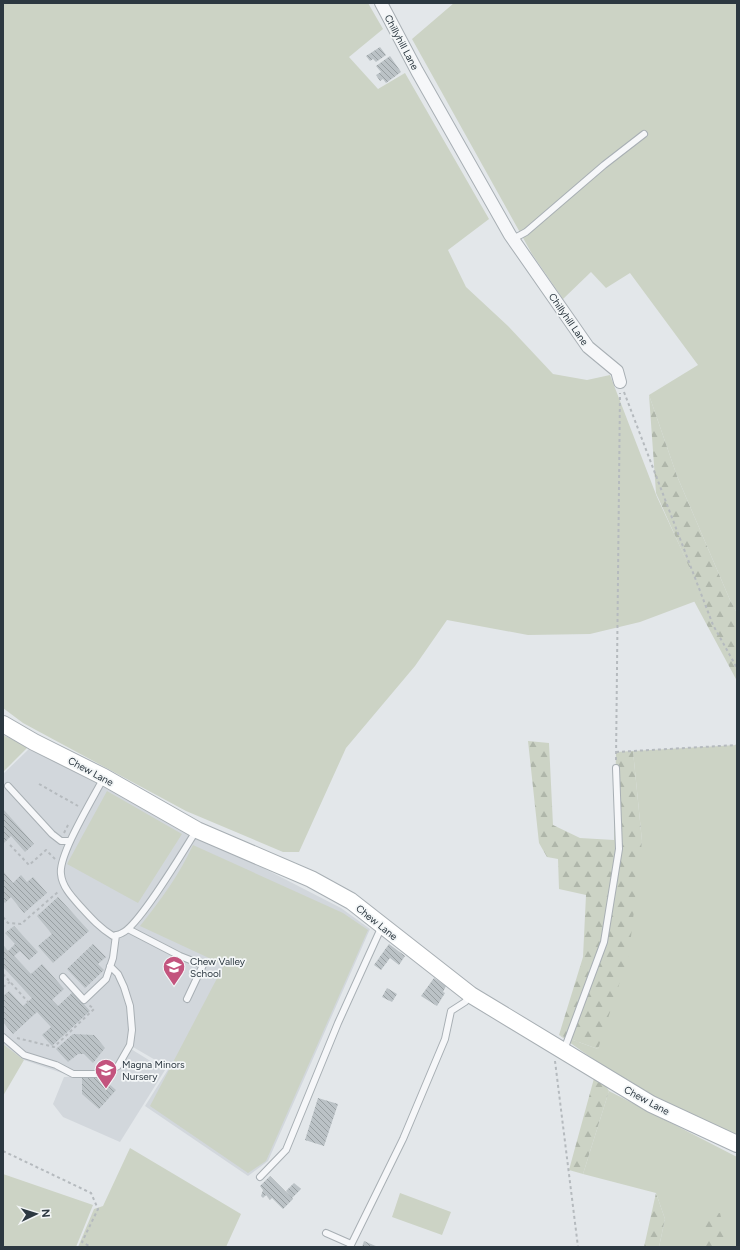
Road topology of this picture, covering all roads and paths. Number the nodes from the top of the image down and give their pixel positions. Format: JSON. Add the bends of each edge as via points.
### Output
{"nodes":[{"id":1,"x":381,"y":3,"type":"edge"},
{"id":2,"x":644,"y":134,"type":"dead end"},
{"id":3,"x":513,"y":239,"type":"junction"},
{"id":4,"x":620,"y":382,"type":"junction"},
{"id":5,"x":737,"y":668,"type":"edge"},
{"id":6,"x":3,"y":724,"type":"edge"},
{"id":7,"x":737,"y":745,"type":"edge"},
{"id":8,"x":616,"y":752,"type":"junction"},
{"id":9,"x":616,"y":768,"type":"joint"},
{"id":10,"x":104,"y":777,"type":"junction"},
{"id":11,"x":40,"y":784,"type":"dead end"},
{"id":12,"x":8,"y":786,"type":"dead end"},
{"id":13,"x":78,"y":806,"type":"dead end"},
{"id":14,"x":197,"y":830,"type":"junction"},
{"id":15,"x":70,"y":841,"type":"junction"},
{"id":16,"x":10,"y":844,"type":"dead end"},
{"id":17,"x":61,"y":861,"type":"junction"},
{"id":18,"x":64,"y":886,"type":"junction"},
{"id":19,"x":3,"y":917,"type":"edge"},
{"id":20,"x":382,"y":926,"type":"junction"},
{"id":21,"x":128,"y":929,"type":"junction"},
{"id":22,"x":116,"y":935,"type":"junction"},
{"id":23,"x":110,"y":966,"type":"junction"},
{"id":24,"x":3,"y":974,"type":"edge"},
{"id":25,"x":63,"y":977,"type":"dead end"},
{"id":26,"x":10,"y":982,"type":"junction"},
{"id":27,"x":3,"y":987,"type":"edge"},
{"id":28,"x":471,"y":994,"type":"junction"},
{"id":29,"x":187,"y":999,"type":"dead end"},
{"id":30,"x":84,"y":1000,"type":"junction"},
{"id":31,"x":28,"y":1002,"type":"dead end"},
{"id":32,"x":3,"y":1037,"type":"edge"},
{"id":33,"x":12,"y":1037,"type":"dead end"},
{"id":34,"x":558,"y":1049,"type":"junction"},
{"id":35,"x":737,"y":1144,"type":"edge"},
{"id":36,"x":3,"y":1151,"type":"edge"},
{"id":37,"x":260,"y":1177,"type":"dead end"},
{"id":38,"x":326,"y":1233,"type":"dead end"},
{"id":39,"x":351,"y":1246,"type":"edge"},
{"id":40,"x":92,"y":1247,"type":"edge"},
{"id":41,"x":578,"y":1247,"type":"edge"}],
"edges":[{"from":1,"to":3,"type":"street","name":"Chillyhill Lane"},
{"from":2,"to":3,"type":"lane","via":[[604,164],[526,232]]},
{"from":3,"to":4,"type":"street","name":"Chillyhill Lane","via":[[588,347],[617,371]]},
{"from":4,"to":5,"type":"path","via":[[713,625]]},
{"from":4,"to":8,"type":"path"},
{"from":6,"to":10,"type":"main road","name":"Chew Lane"},
{"from":7,"to":8,"type":"path"},
{"from":8,"to":9,"type":"path"},
{"from":9,"to":34,"type":"lane","via":[[619,849],[604,942]]},
{"from":10,"to":14,"type":"main road","name":"Chew Lane"},
{"from":10,"to":15,"type":"lane"},
{"from":11,"to":13,"type":"path"},
{"from":12,"to":15,"type":"lane","via":[[52,834],[61,840]]},
{"from":14,"to":20,"type":"main road","name":"Chew Lane","via":[[317,883],[351,901]]},
{"from":14,"to":21,"type":"lane","via":[[162,884]]},
{"from":15,"to":17,"type":"lane"},
{"from":16,"to":17,"type":"path","via":[[29,865],[46,850]]},
{"from":17,"to":18,"type":"lane","via":[[60,874]]},
{"from":18,"to":19,"type":"path","via":[[21,924],[8,923]]},
{"from":18,"to":22,"type":"lane","via":[[103,930],[113,936]]},
{"from":20,"to":28,"type":"main road","name":"Chew Lane"},
{"from":20,"to":37,"type":"lane","via":[[338,1023],[286,1150]]},
{"from":21,"to":22,"type":"lane"},
{"from":21,"to":29,"type":"lane","via":[[203,965]]},
{"from":22,"to":23,"type":"lane"},
{"from":23,"to":30,"type":"lane","via":[[106,979]]},
{"from":23,"to":32,"type":"lane","via":[[118,974],[124,987],[130,1006],[132,1030],[130,1045],[118,1066],[103,1074],[73,1074],[56,1065],[24,1055]]},
{"from":24,"to":26,"type":"path"},
{"from":25,"to":30,"type":"lane"},
{"from":26,"to":27,"type":"path"},
{"from":26,"to":31,"type":"path"},
{"from":28,"to":34,"type":"main road","name":"Chew Lane"},
{"from":28,"to":39,"type":"lane","via":[[465,1002],[451,1011],[445,1039],[403,1139]]},
{"from":30,"to":33,"type":"path","via":[[94,1009],[54,1047]]},
{"from":34,"to":35,"type":"main road","name":"Chew Lane","via":[[651,1104]]},
{"from":34,"to":41,"type":"path"},
{"from":36,"to":40,"type":"path","via":[[91,1193],[98,1209],[82,1242]]},
{"from":38,"to":39,"type":"lane"}]}
